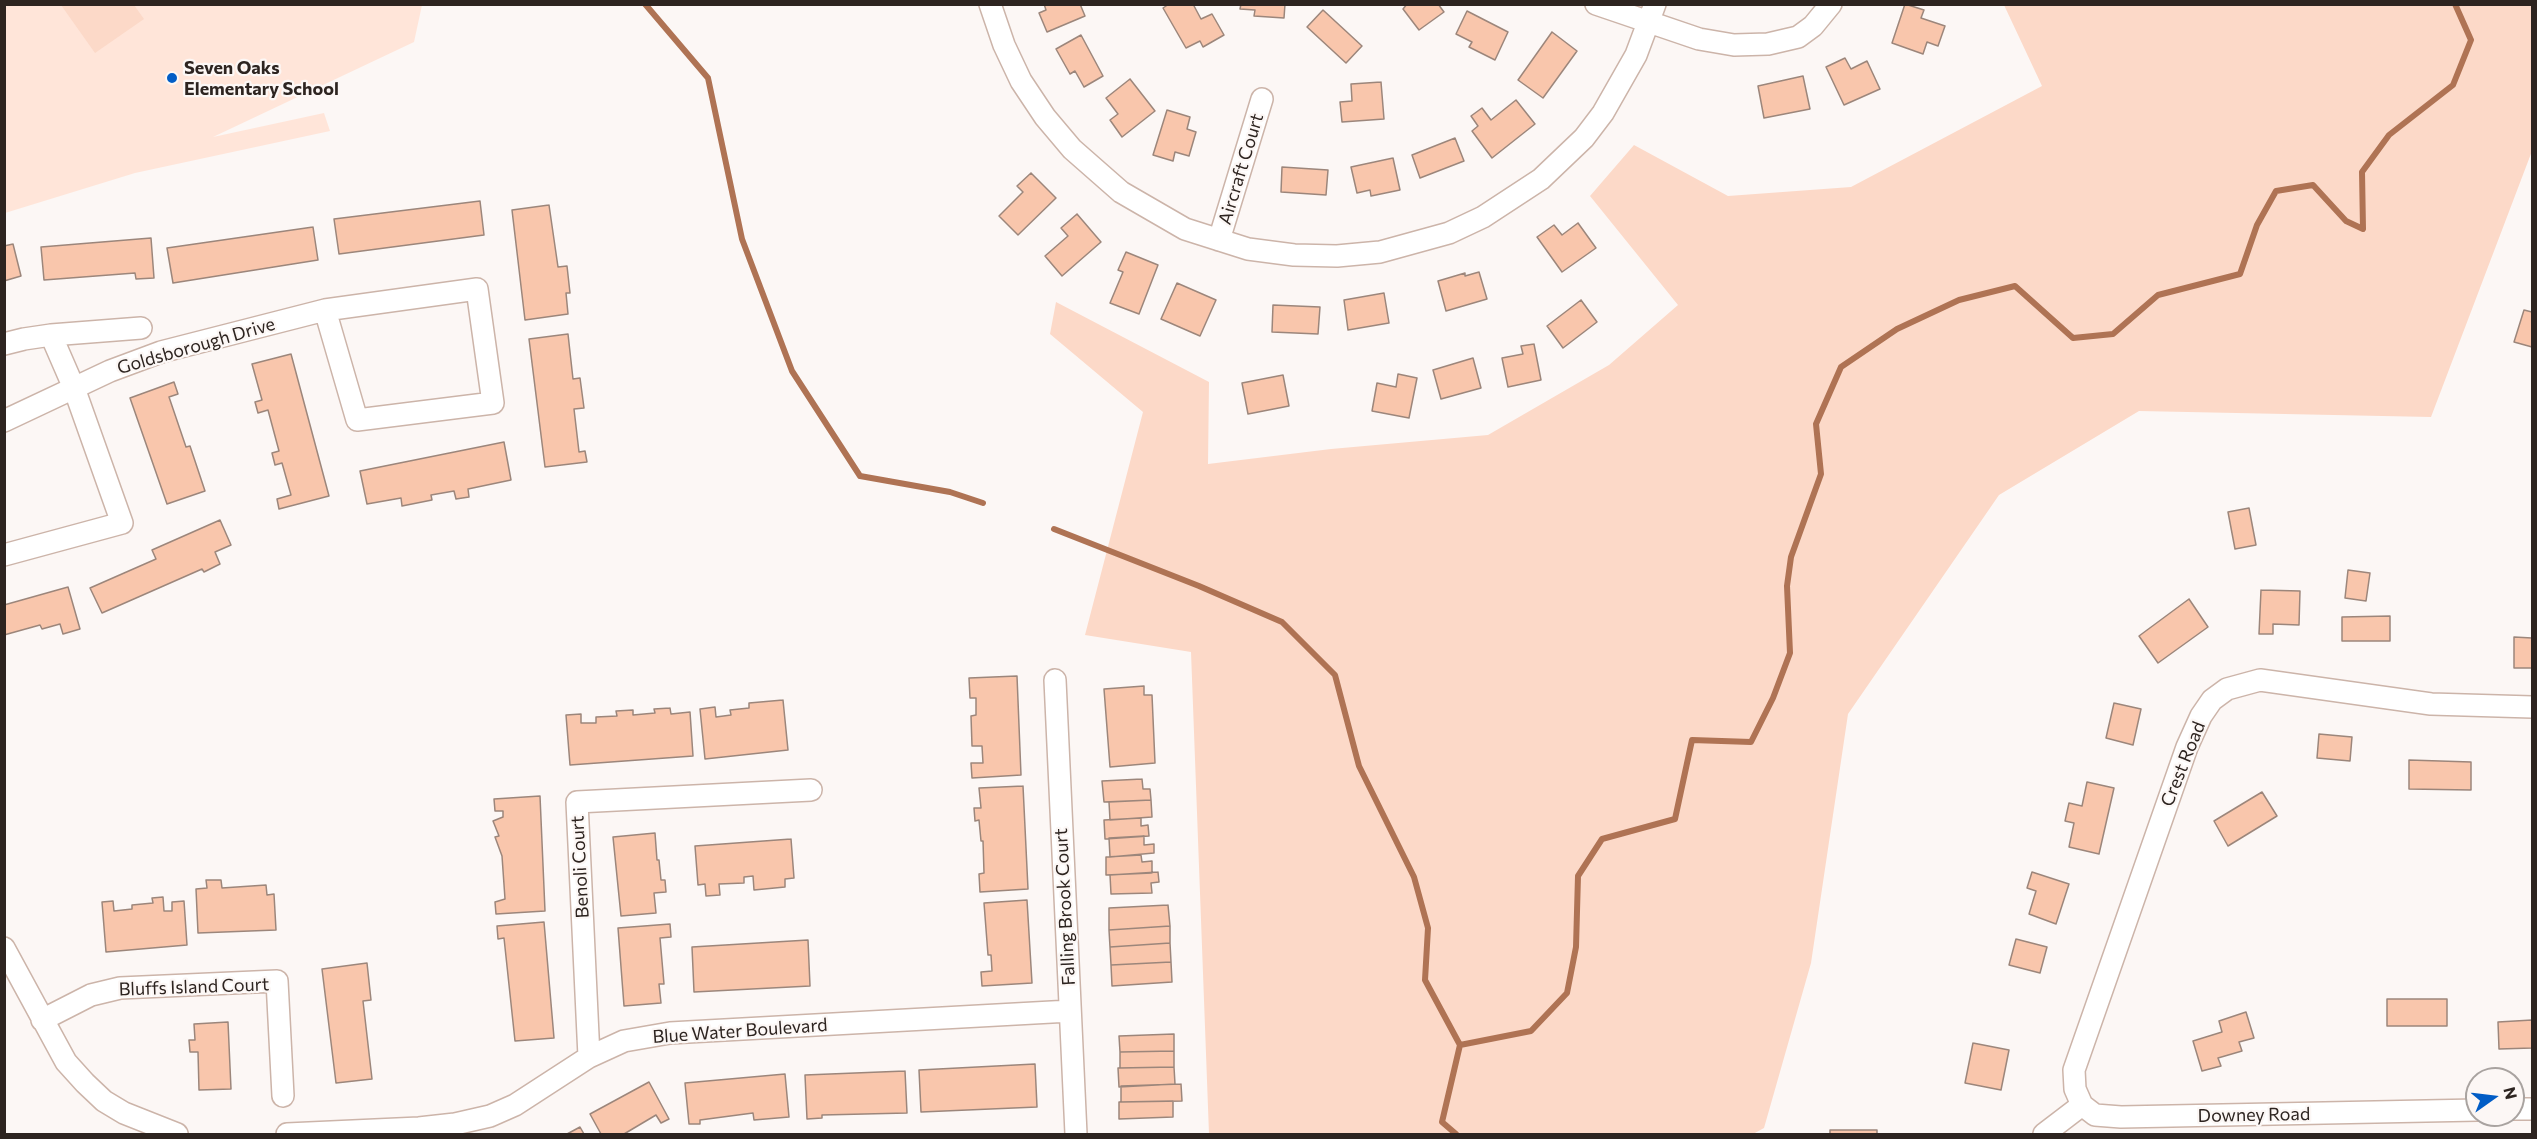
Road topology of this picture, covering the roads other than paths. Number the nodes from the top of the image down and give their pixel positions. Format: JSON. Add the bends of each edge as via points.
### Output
{"nodes":[{"id":1,"x":990,"y":4,"type":"edge"},
{"id":2,"x":1596,"y":4,"type":"edge"},
{"id":3,"x":1830,"y":4,"type":"edge"},
{"id":4,"x":1652,"y":13,"type":"edge"},
{"id":5,"x":1262,"y":99,"type":"dead end"},
{"id":6,"x":1219,"y":240,"type":"junction"},
{"id":7,"x":325,"y":310,"type":"junction"},
{"id":8,"x":141,"y":328,"type":"dead end"},
{"id":9,"x":51,"y":335,"type":"junction"},
{"id":10,"x":4,"y":344,"type":"edge"},
{"id":11,"x":74,"y":388,"type":"junction"},
{"id":12,"x":4,"y":421,"type":"edge"},
{"id":13,"x":4,"y":555,"type":"edge"},
{"id":14,"x":1055,"y":680,"type":"dead end"},
{"id":15,"x":2532,"y":707,"type":"edge"},
{"id":16,"x":811,"y":790,"type":"dead end"},
{"id":17,"x":4,"y":948,"type":"edge"},
{"id":18,"x":1071,"y":1011,"type":"junction"},
{"id":19,"x":42,"y":1020,"type":"junction"},
{"id":20,"x":589,"y":1057,"type":"junction"},
{"id":21,"x":283,"y":1096,"type":"dead end"},
{"id":22,"x":2082,"y":1105,"type":"junction"},
{"id":23,"x":2465,"y":1110,"type":"edge"},
{"id":24,"x":177,"y":1134,"type":"edge"},
{"id":25,"x":287,"y":1134,"type":"edge"},
{"id":26,"x":1076,"y":1134,"type":"edge"},
{"id":27,"x":2044,"y":1134,"type":"edge"}],
"edges":[{"from":1,"to":6,"type":"street","via":[[1021,81],[1072,149],[1121,192],[1153,212],[1185,229]]},
{"from":2,"to":4,"type":"street"},
{"from":3,"to":4,"type":"street","via":[[1813,26],[1798,37],[1768,44],[1734,45],[1699,39]]},
{"from":4,"to":6,"type":"street","via":[[1619,88],[1584,138],[1541,179],[1483,217],[1415,244],[1337,256],[1248,249]]},
{"from":5,"to":6,"type":"street","name":"Aircraft Court"},
{"from":7,"to":7,"type":"street","name":"Goldsborough Drive","via":[[477,289],[493,403],[357,420]]},
{"from":7,"to":11,"type":"street","name":"Goldsborough Drive","via":[[161,352]]},
{"from":8,"to":9,"type":"street"},
{"from":9,"to":10,"type":"street"},
{"from":9,"to":11,"type":"street"},
{"from":11,"to":12,"type":"street","name":"Goldsborough Drive"},
{"from":11,"to":13,"type":"street","via":[[122,523]]},
{"from":14,"to":18,"type":"street","name":"Falling Brook Court"},
{"from":15,"to":22,"type":"street","name":"Crest Road","via":[[2431,704],[2260,680],[2227,689],[2212,700],[2187,747],[2074,1070],[2075,1089]]},
{"from":16,"to":20,"type":"street","name":"Benoli Court","via":[[577,802]]},
{"from":17,"to":19,"type":"street"},
{"from":18,"to":20,"type":"street","name":"Blue Water Boulevard","via":[[670,1033],[624,1041]]},
{"from":18,"to":26,"type":"street","name":"Falling Brook Court"},
{"from":19,"to":21,"type":"street","name":"Bluffs Island Court","via":[[91,995],[120,988],[277,981]]},
{"from":19,"to":24,"type":"street","via":[[66,1062],[104,1101],[144,1123]]},
{"from":20,"to":25,"type":"street","name":"Blue Water Boulevard","via":[[515,1105],[490,1116],[419,1128]]},
{"from":22,"to":23,"type":"street","name":"Downey Road","via":[[2095,1115],[2121,1117]]},
{"from":22,"to":27,"type":"street"}]}
